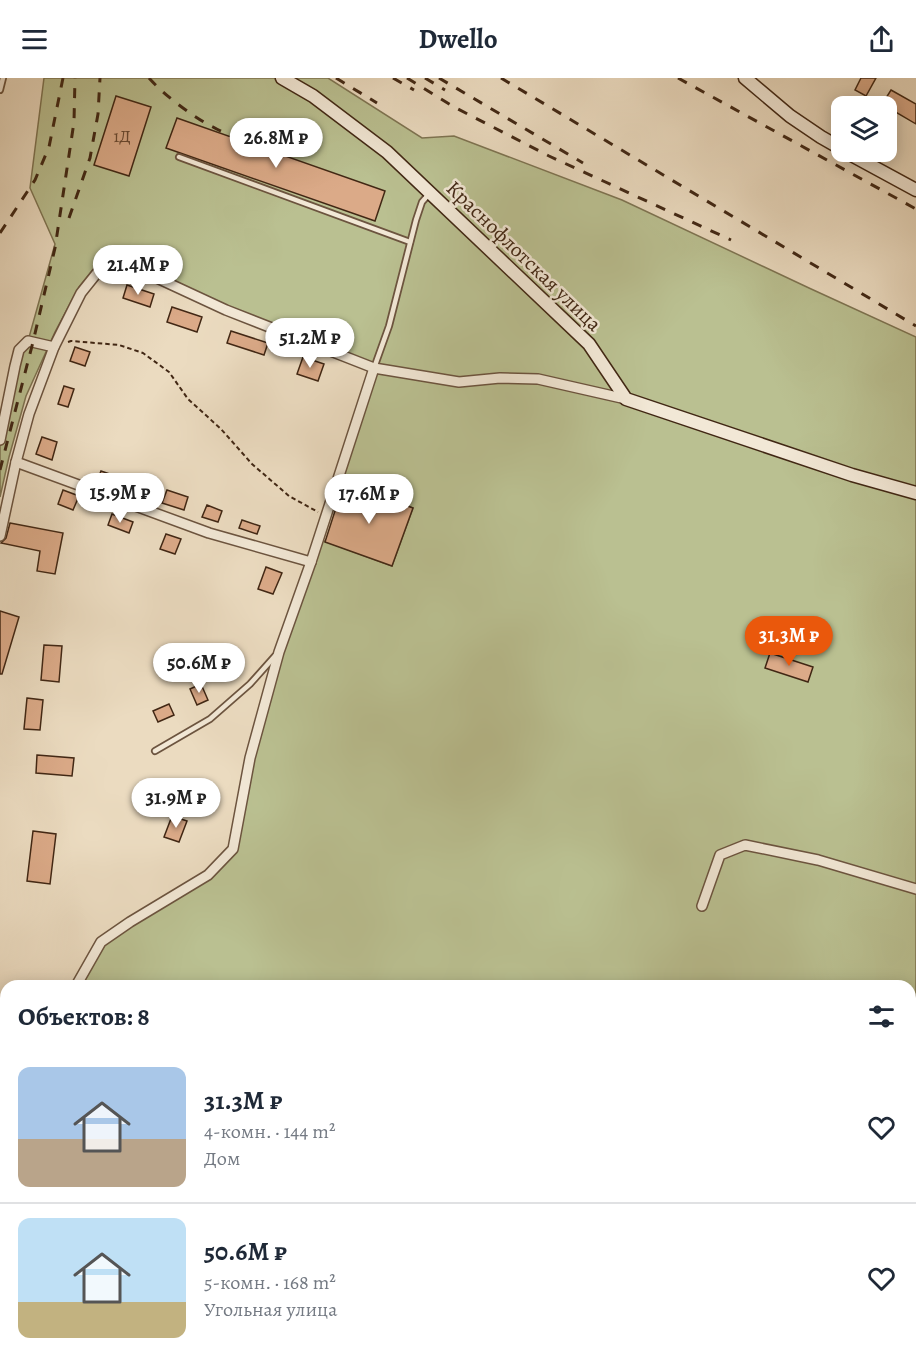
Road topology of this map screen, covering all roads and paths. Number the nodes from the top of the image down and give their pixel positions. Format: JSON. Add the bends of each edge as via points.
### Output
{"nodes":[{"id":1,"x":3,"y":78,"type":"edge"},
{"id":2,"x":282,"y":78,"type":"edge"},
{"id":3,"x":745,"y":78,"type":"edge"},
{"id":4,"x":0,"y":90,"type":"edge"},
{"id":5,"x":831,"y":143,"type":"edge"},
{"id":6,"x":179,"y":157,"type":"dead end"},
{"id":7,"x":864,"y":162,"type":"edge"},
{"id":8,"x":916,"y":190,"type":"edge"},
{"id":9,"x":430,"y":192,"type":"junction"},
{"id":10,"x":410,"y":242,"type":"junction"},
{"id":11,"x":54,"y":347,"type":"junction"},
{"id":12,"x":374,"y":368,"type":"junction"},
{"id":13,"x":626,"y":399,"type":"junction"},
{"id":14,"x":0,"y":441,"type":"edge"},
{"id":15,"x":16,"y":462,"type":"junction"},
{"id":16,"x":916,"y":493,"type":"edge"},
{"id":17,"x":326,"y":517,"type":"junction"},
{"id":18,"x":0,"y":536,"type":"edge"},
{"id":19,"x":311,"y":562,"type":"junction"},
{"id":20,"x":279,"y":651,"type":"junction"},
{"id":21,"x":155,"y":751,"type":"dead end"},
{"id":22,"x":916,"y":889,"type":"edge"},
{"id":23,"x":702,"y":906,"type":"dead end"},
{"id":24,"x":79,"y":980,"type":"edge"}],
"edges":[{"from":1,"to":4,"type":"lane"},
{"from":2,"to":9,"type":"street","name":"Краснофлотская улица","via":[[313,96],[387,152]]},
{"from":3,"to":5,"type":"street","via":[[790,116]]},
{"from":6,"to":10,"type":"lane"},
{"from":7,"to":8,"type":"street"},
{"from":9,"to":10,"type":"lane","via":[[422,202]]},
{"from":9,"to":13,"type":"street","name":"Краснофлотская улица","via":[[589,344]]},
{"from":10,"to":12,"type":"lane"},
{"from":11,"to":12,"type":"street","via":[[81,293],[97,273],[121,269],[157,278],[226,310]]},
{"from":11,"to":14,"type":"street","via":[[28,341],[20,350]]},
{"from":11,"to":15,"type":"street"},
{"from":11,"to":17,"type":"path","via":[[71,341],[120,345],[143,353],[169,372],[188,399],[252,464],[289,496]]},
{"from":12,"to":13,"type":"street","via":[[459,382],[538,379]]},
{"from":12,"to":17,"type":"street"},
{"from":13,"to":16,"type":"street"},
{"from":15,"to":18,"type":"street"},
{"from":15,"to":19,"type":"street","via":[[209,533]]},
{"from":17,"to":19,"type":"street"},
{"from":19,"to":20,"type":"street"},
{"from":20,"to":21,"type":"lane","via":[[250,684],[210,719]]},
{"from":20,"to":24,"type":"street","via":[[250,758],[233,849],[208,875],[100,942]]},
{"from":22,"to":23,"type":"street","via":[[818,860],[745,845],[720,855]]}]}
